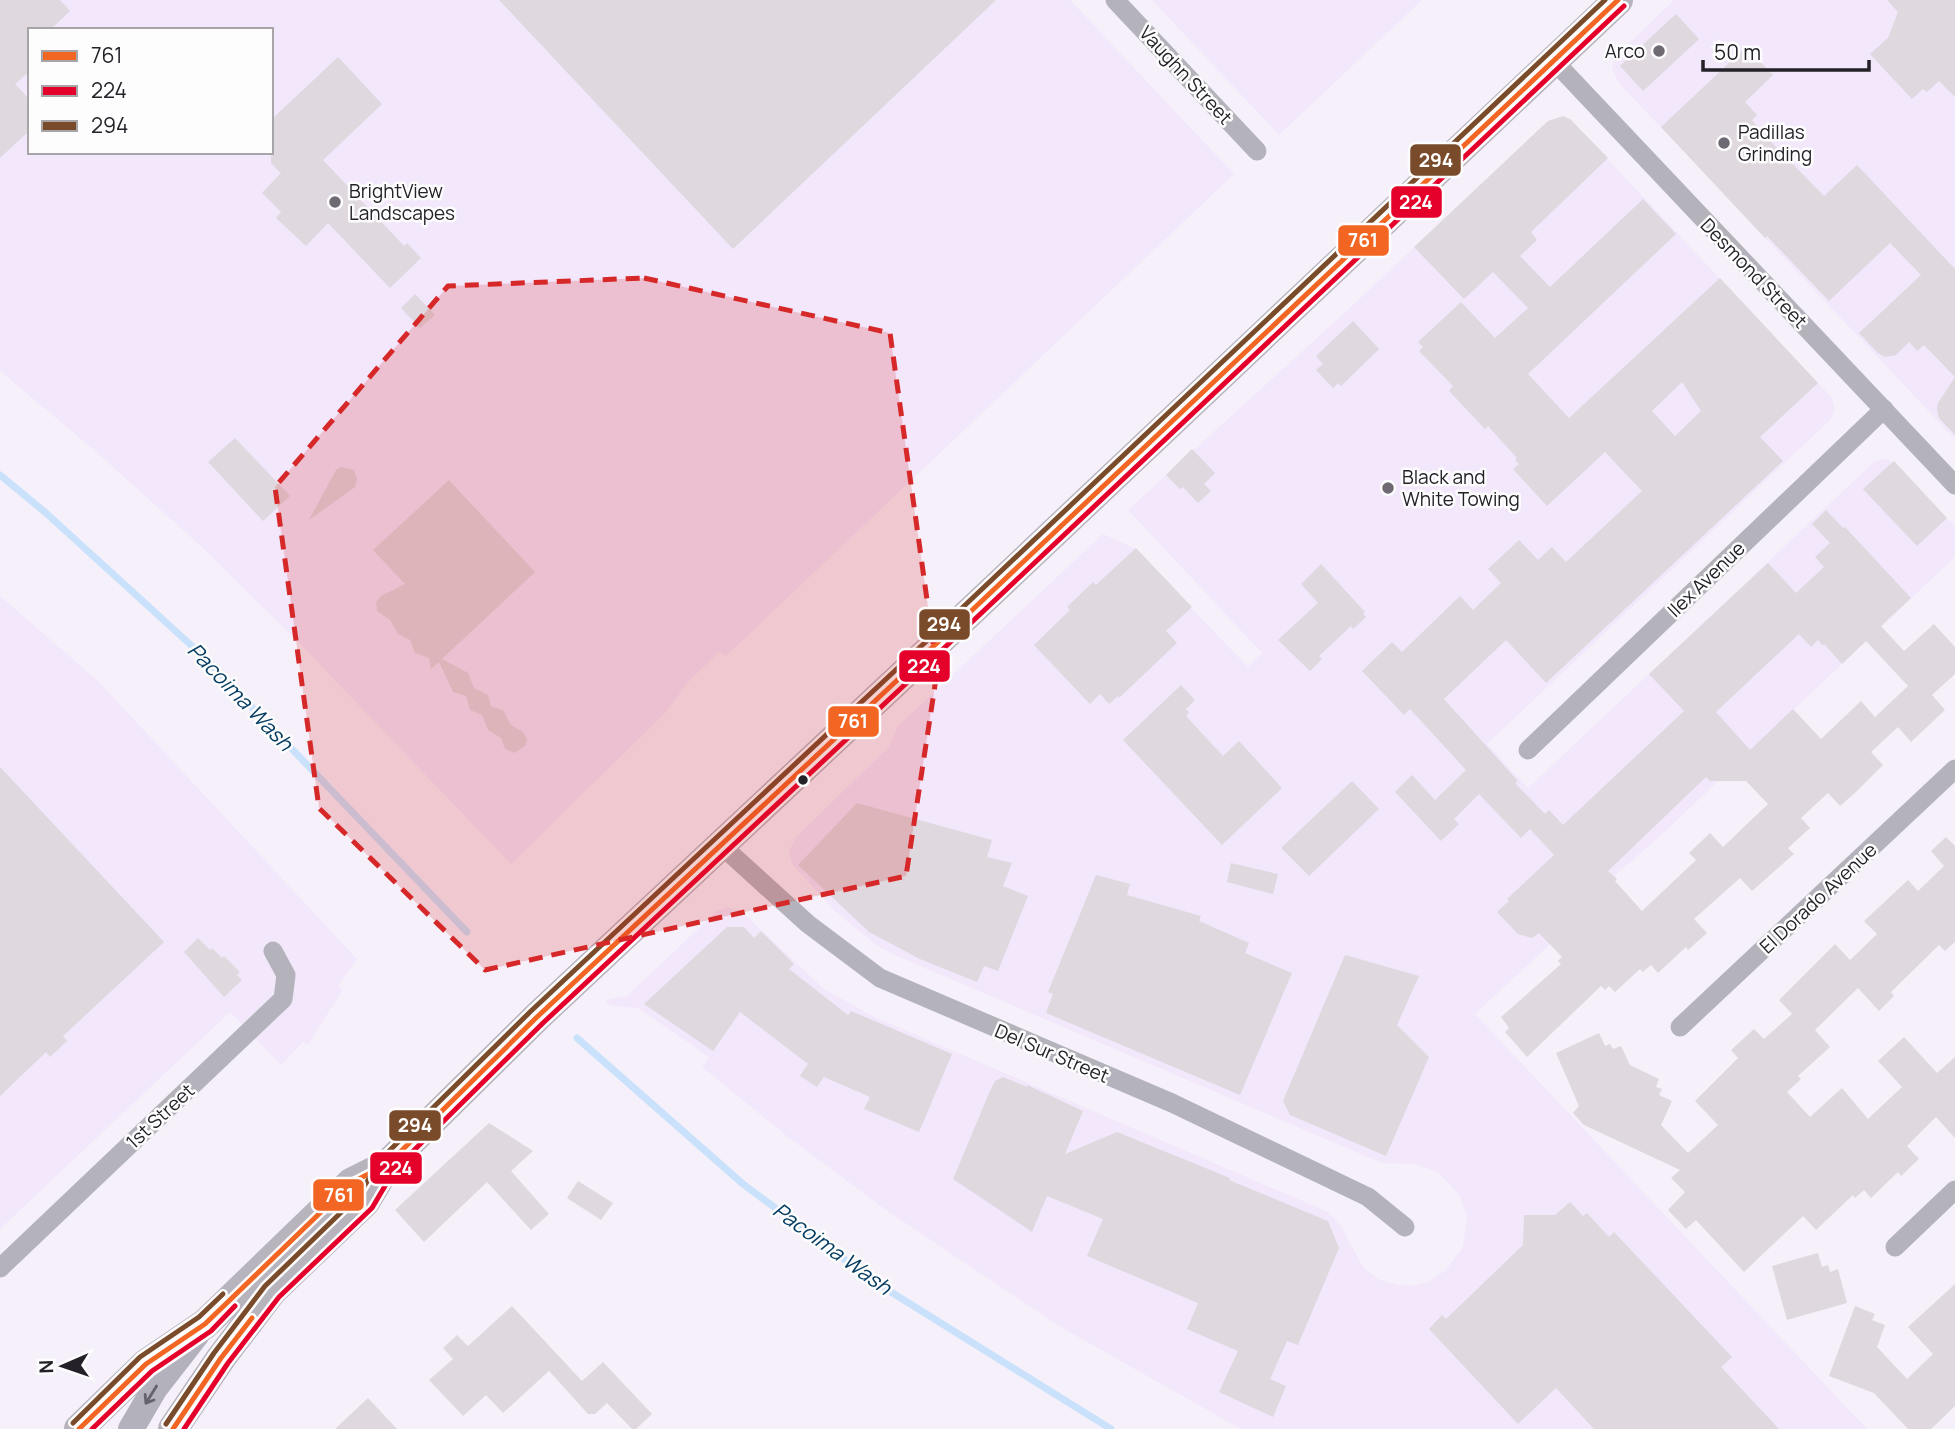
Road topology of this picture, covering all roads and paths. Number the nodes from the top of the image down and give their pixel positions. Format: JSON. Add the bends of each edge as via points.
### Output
{"nodes":[{"id":1,"x":1115,"y":0,"type":"edge"},
{"id":2,"x":1618,"y":0,"type":"edge"},
{"id":3,"x":1554,"y":61,"type":"junction"},
{"id":4,"x":1257,"y":150,"type":"dead end"},
{"id":5,"x":1884,"y":409,"type":"junction"},
{"id":6,"x":1955,"y":485,"type":"edge"},
{"id":7,"x":1528,"y":750,"type":"dead end"},
{"id":8,"x":1955,"y":769,"type":"edge"},
{"id":9,"x":721,"y":845,"type":"junction"},
{"id":10,"x":273,"y":951,"type":"dead end"},
{"id":11,"x":1680,"y":1027,"type":"dead end"},
{"id":12,"x":388,"y":1164,"type":"junction"},
{"id":13,"x":1955,"y":1190,"type":"edge"},
{"id":14,"x":1405,"y":1227,"type":"dead end"},
{"id":15,"x":1895,"y":1247,"type":"dead end"},
{"id":16,"x":0,"y":1268,"type":"edge"},
{"id":17,"x":205,"y":1324,"type":"junction"},
{"id":18,"x":179,"y":1426,"type":"edge"},
{"id":19,"x":79,"y":1429,"type":"edge"},
{"id":20,"x":131,"y":1429,"type":"edge"}],
"edges":[{"from":1,"to":4,"type":"street","name":"Vaughn Street"},
{"from":2,"to":3,"type":"main road"},
{"from":3,"to":5,"type":"street","name":"Desmond Street"},
{"from":3,"to":9,"type":"main road"},
{"from":5,"to":6,"type":"street","name":"Desmond Street"},
{"from":5,"to":7,"type":"street","name":"Ilex Avenue"},
{"from":8,"to":11,"type":"street","name":"El Dorado Avenue"},
{"from":9,"to":12,"type":"main road"},
{"from":9,"to":14,"type":"street","name":"Del Sur Street","via":[[808,924],[880,978],[1184,1108],[1368,1197]]},
{"from":10,"to":16,"type":"street","name":"1st Street","via":[[286,975],[283,999]]},
{"from":12,"to":17,"type":"main road","via":[[351,1183]]},
{"from":12,"to":18,"type":"main road","via":[[365,1202],[272,1291],[221,1357]]},
{"from":13,"to":15,"type":"street"},
{"from":17,"to":19,"type":"main road","via":[[146,1364]]},
{"from":17,"to":20,"type":"main road","one_way":true,"via":[[155,1388]]}]}
